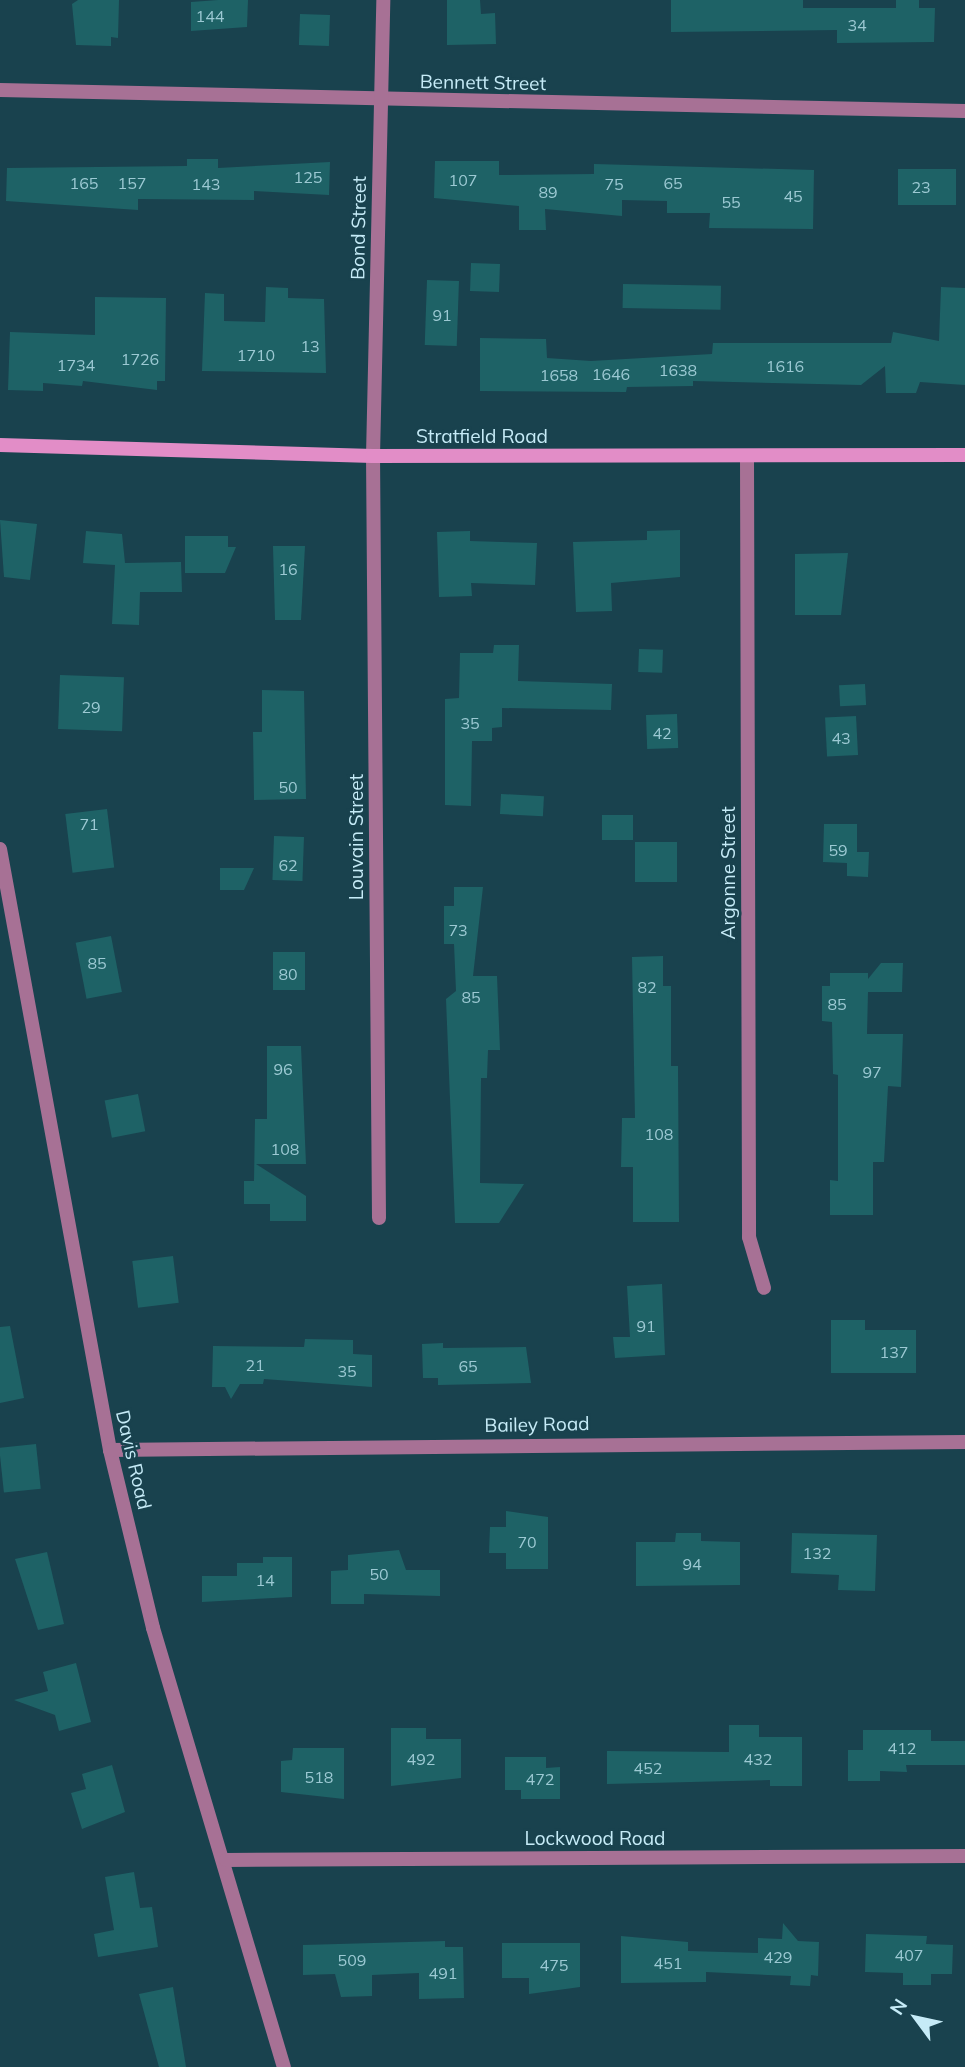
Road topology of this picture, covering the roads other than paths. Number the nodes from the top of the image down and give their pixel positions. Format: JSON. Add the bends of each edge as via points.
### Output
{"nodes":[{"id":1,"x":383,"y":0,"type":"edge"},
{"id":2,"x":0,"y":90,"type":"edge"},
{"id":3,"x":381,"y":100,"type":"junction"},
{"id":4,"x":965,"y":111,"type":"edge"},
{"id":5,"x":0,"y":444,"type":"edge"},
{"id":6,"x":965,"y":455,"type":"edge"},
{"id":7,"x":373,"y":456,"type":"junction"},
{"id":8,"x":747,"y":457,"type":"junction"},
{"id":9,"x":0,"y":849,"type":"edge"},
{"id":10,"x":379,"y":1218,"type":"dead end"},
{"id":11,"x":764,"y":1287,"type":"dead end"},
{"id":12,"x":965,"y":1442,"type":"edge"},
{"id":13,"x":110,"y":1450,"type":"junction"},
{"id":14,"x":965,"y":1856,"type":"edge"},
{"id":15,"x":226,"y":1860,"type":"junction"},
{"id":16,"x":284,"y":2067,"type":"edge"}],
"edges":[{"from":1,"to":3,"type":"street","name":"Bond Street"},
{"from":2,"to":3,"type":"street","name":"Bennett Street"},
{"from":3,"to":4,"type":"street","name":"Bennett Street"},
{"from":3,"to":7,"type":"street","name":"Bond Street"},
{"from":5,"to":7,"type":"main road","name":"Stratfield Road"},
{"from":6,"to":8,"type":"main road","name":"Stratfield Road"},
{"from":7,"to":8,"type":"main road","name":"Stratfield Road"},
{"from":7,"to":10,"type":"street","name":"Louvain Street"},
{"from":8,"to":11,"type":"street","name":"Argonne Street","via":[[749,1237]]},
{"from":9,"to":13,"type":"street","name":"Davis Road"},
{"from":12,"to":13,"type":"street","name":"Bailey Road"},
{"from":13,"to":15,"type":"street","name":"Davis Road","via":[[153,1628]]},
{"from":14,"to":15,"type":"street","name":"Lockwood Road"},
{"from":15,"to":16,"type":"street","name":"Davis Road"}]}
